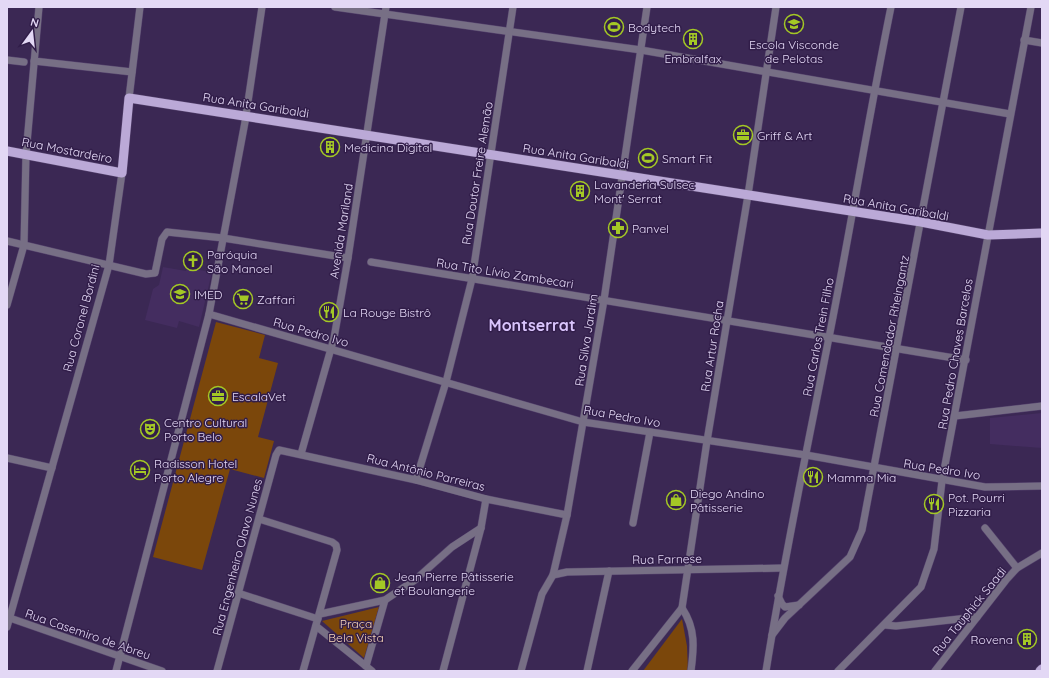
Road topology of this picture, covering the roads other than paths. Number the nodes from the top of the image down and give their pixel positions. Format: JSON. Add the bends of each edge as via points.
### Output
{"nodes":[{"id":1,"x":39,"y":7,"type":"edge"},
{"id":2,"x":140,"y":7,"type":"edge"},
{"id":3,"x":262,"y":7,"type":"edge"},
{"id":4,"x":335,"y":7,"type":"edge"},
{"id":5,"x":513,"y":7,"type":"edge"},
{"id":6,"x":647,"y":7,"type":"edge"},
{"id":7,"x":776,"y":7,"type":"edge"},
{"id":8,"x":891,"y":7,"type":"edge"},
{"id":9,"x":961,"y":7,"type":"edge"},
{"id":10,"x":1031,"y":7,"type":"edge"},
{"id":11,"x":385,"y":10,"type":"edge"},
{"id":12,"x":509,"y":31,"type":"junction"},
{"id":13,"x":1024,"y":40,"type":"junction"},
{"id":14,"x":1042,"y":42,"type":"edge"},
{"id":15,"x":641,"y":50,"type":"junction"},
{"id":16,"x":7,"y":60,"type":"edge"},
{"id":17,"x":34,"y":61,"type":"junction"},
{"id":18,"x":24,"y":62,"type":"dead end"},
{"id":19,"x":766,"y":71,"type":"junction"},
{"id":20,"x":132,"y":72,"type":"junction"},
{"id":21,"x":874,"y":90,"type":"junction"},
{"id":22,"x":129,"y":98,"type":"junction"},
{"id":23,"x":943,"y":101,"type":"junction"},
{"id":24,"x":1010,"y":114,"type":"junction"},
{"id":25,"x":246,"y":116,"type":"junction"},
{"id":26,"x":367,"y":135,"type":"junction"},
{"id":27,"x":7,"y":151,"type":"edge"},
{"id":28,"x":26,"y":154,"type":"junction"},
{"id":29,"x":490,"y":155,"type":"junction"},
{"id":30,"x":122,"y":173,"type":"junction"},
{"id":31,"x":622,"y":175,"type":"junction"},
{"id":32,"x":748,"y":195,"type":"junction"},
{"id":33,"x":853,"y":212,"type":"junction"},
{"id":34,"x":921,"y":222,"type":"junction"},
{"id":35,"x":1042,"y":232,"type":"edge"},
{"id":36,"x":988,"y":236,"type":"junction"},
{"id":37,"x":223,"y":238,"type":"junction"},
{"id":38,"x":7,"y":242,"type":"edge"},
{"id":39,"x":24,"y":245,"type":"junction"},
{"id":40,"x":348,"y":258,"type":"junction"},
{"id":41,"x":371,"y":262,"type":"dead end"},
{"id":42,"x":108,"y":265,"type":"junction"},
{"id":43,"x":472,"y":278,"type":"junction"},
{"id":44,"x":604,"y":300,"type":"junction"},
{"id":45,"x":7,"y":305,"type":"edge"},
{"id":46,"x":209,"y":314,"type":"junction"},
{"id":47,"x":727,"y":320,"type":"junction"},
{"id":48,"x":829,"y":337,"type":"junction"},
{"id":49,"x":898,"y":348,"type":"junction"},
{"id":50,"x":331,"y":349,"type":"junction"},
{"id":51,"x":966,"y":360,"type":"junction"},
{"id":52,"x":446,"y":382,"type":"junction"},
{"id":53,"x":1042,"y":406,"type":"edge"},
{"id":54,"x":955,"y":416,"type":"junction"},
{"id":55,"x":583,"y":422,"type":"junction"},
{"id":56,"x":650,"y":432,"type":"junction"},
{"id":57,"x":707,"y":441,"type":"junction"},
{"id":58,"x":279,"y":450,"type":"joint"},
{"id":59,"x":301,"y":454,"type":"junction"},
{"id":60,"x":806,"y":455,"type":"junction"},
{"id":61,"x":7,"y":458,"type":"edge"},
{"id":62,"x":52,"y":468,"type":"junction"},
{"id":63,"x":875,"y":469,"type":"junction"},
{"id":64,"x":416,"y":480,"type":"junction"},
{"id":65,"x":942,"y":481,"type":"junction"},
{"id":66,"x":1042,"y":486,"type":"edge"},
{"id":67,"x":486,"y":499,"type":"junction"},
{"id":68,"x":567,"y":515,"type":"junction"},
{"id":69,"x":259,"y":519,"type":"junction"},
{"id":70,"x":633,"y":523,"type":"dead end"},
{"id":71,"x":481,"y":528,"type":"junction"},
{"id":72,"x":985,"y":528,"type":"dead end"},
{"id":73,"x":1042,"y":554,"type":"edge"},
{"id":74,"x":783,"y":568,"type":"junction"},
{"id":75,"x":1017,"y":568,"type":"junction"},
{"id":76,"x":689,"y":569,"type":"junction"},
{"id":77,"x":609,"y":571,"type":"junction"},
{"id":78,"x":553,"y":575,"type":"junction"},
{"id":79,"x":238,"y":593,"type":"junction"},
{"id":80,"x":778,"y":596,"type":"junction"},
{"id":81,"x":385,"y":600,"type":"junction"},
{"id":82,"x":801,"y":605,"type":"junction"},
{"id":83,"x":682,"y":608,"type":"junction"},
{"id":84,"x":977,"y":616,"type":"junction"},
{"id":85,"x":8,"y":618,"type":"edge"},
{"id":86,"x":318,"y":619,"type":"junction"},
{"id":87,"x":884,"y":625,"type":"junction"},
{"id":88,"x":7,"y":627,"type":"edge"},
{"id":89,"x":772,"y":636,"type":"junction"},
{"id":90,"x":120,"y":656,"type":"junction"},
{"id":91,"x":366,"y":666,"type":"junction"},
{"id":92,"x":116,"y":671,"type":"edge"},
{"id":93,"x":162,"y":671,"type":"edge"},
{"id":94,"x":217,"y":671,"type":"edge"},
{"id":95,"x":303,"y":671,"type":"edge"},
{"id":96,"x":372,"y":671,"type":"edge"},
{"id":97,"x":443,"y":671,"type":"edge"},
{"id":98,"x":521,"y":671,"type":"edge"},
{"id":99,"x":587,"y":671,"type":"edge"},
{"id":100,"x":632,"y":671,"type":"edge"},
{"id":101,"x":691,"y":671,"type":"edge"},
{"id":102,"x":766,"y":671,"type":"edge"},
{"id":103,"x":838,"y":671,"type":"edge"},
{"id":104,"x":934,"y":671,"type":"edge"}],
"edges":[{"from":1,"to":17,"type":"street"},
{"from":2,"to":20,"type":"street","name":"Rua Coronel Bordini"},
{"from":3,"to":25,"type":"street"},
{"from":4,"to":11,"type":"street"},
{"from":5,"to":12,"type":"street","name":"Rua Doutor Freire Alemão"},
{"from":6,"to":15,"type":"street","name":"Rua Silva Jardim"},
{"from":7,"to":19,"type":"street","name":"Rua Artur Rocha"},
{"from":8,"to":21,"type":"street","name":"Rua Carlos Trein Filho"},
{"from":9,"to":23,"type":"street","name":"Rua Comendador Rheingantz"},
{"from":10,"to":13,"type":"street","name":"Rua Pedro Chaves Barcelos"},
{"from":11,"to":12,"type":"street"},
{"from":11,"to":26,"type":"street","name":"Avenida Mariland"},
{"from":12,"to":15,"type":"street"},
{"from":12,"to":29,"type":"street","name":"Rua Doutor Freire Alemão"},
{"from":13,"to":14,"type":"street"},
{"from":13,"to":24,"type":"street","name":"Rua Pedro Chaves Barcelos"},
{"from":15,"to":19,"type":"street"},
{"from":15,"to":31,"type":"street","name":"Rua Silva Jardim"},
{"from":16,"to":18,"type":"street"},
{"from":17,"to":20,"type":"street"},
{"from":17,"to":28,"type":"street"},
{"from":19,"to":21,"type":"street"},
{"from":19,"to":32,"type":"street","name":"Rua Artur Rocha"},
{"from":20,"to":22,"type":"street","name":"Rua Coronel Bordini"},
{"from":21,"to":23,"type":"street"},
{"from":21,"to":33,"type":"street","name":"Rua Carlos Trein Filho"},
{"from":22,"to":25,"type":"main road","name":"Rua Anita Garibaldi"},
{"from":22,"to":30,"type":"main road","name":"Rua Coronel Bordini"},
{"from":23,"to":24,"type":"street"},
{"from":23,"to":34,"type":"street","name":"Rua Comendador Rheingantz"},
{"from":24,"to":36,"type":"street","name":"Rua Pedro Chaves Barcelos"},
{"from":25,"to":26,"type":"main road","name":"Rua Anita Garibaldi"},
{"from":25,"to":37,"type":"street"},
{"from":26,"to":29,"type":"main road","name":"Rua Anita Garibaldi"},
{"from":26,"to":40,"type":"street","name":"Avenida Mariland"},
{"from":27,"to":28,"type":"main road","name":"Rua Mostardeiro"},
{"from":28,"to":30,"type":"main road","name":"Rua Mostardeiro"},
{"from":28,"to":39,"type":"street"},
{"from":29,"to":31,"type":"main road","name":"Rua Anita Garibaldi"},
{"from":29,"to":43,"type":"street","name":"Rua Doutor Freire Alemão"},
{"from":30,"to":42,"type":"street","name":"Rua Coronel Bordini"},
{"from":31,"to":32,"type":"main road","name":"Rua Anita Garibaldi"},
{"from":31,"to":44,"type":"street","name":"Rua Silva Jardim"},
{"from":32,"to":33,"type":"main road","name":"Rua Anita Garibaldi"},
{"from":32,"to":47,"type":"street","name":"Rua Artur Rocha"},
{"from":33,"to":34,"type":"main road","name":"Rua Anita Garibaldi"},
{"from":33,"to":48,"type":"street","name":"Rua Carlos Trein Filho"},
{"from":34,"to":36,"type":"main road","name":"Rua Anita Garibaldi"},
{"from":34,"to":49,"type":"street","name":"Rua Comendador Rheingantz"},
{"from":35,"to":36,"type":"main road","name":"Rua Anita Garibaldi"},
{"from":36,"to":51,"type":"street","name":"Rua Pedro Chaves Barcelos"},
{"from":37,"to":40,"type":"street"},
{"from":37,"to":42,"type":"street","via":[[167,232],[162,239],[155,273],[146,274]]},
{"from":37,"to":46,"type":"street"},
{"from":38,"to":39,"type":"street"},
{"from":39,"to":42,"type":"street"},
{"from":39,"to":45,"type":"street"},
{"from":40,"to":50,"type":"street","name":"Avenida Mariland"},
{"from":41,"to":43,"type":"street","name":"Rua Tito Lívio Zambecari"},
{"from":42,"to":62,"type":"street","name":"Rua Coronel Bordini"},
{"from":43,"to":44,"type":"street","name":"Rua Tito Lívio Zambecari"},
{"from":43,"to":52,"type":"street","name":"Rua Doutor Freire Alemão"},
{"from":44,"to":47,"type":"street","name":"Rua Tito Lívio Zambecari"},
{"from":44,"to":55,"type":"street","name":"Rua Silva Jardim"},
{"from":46,"to":50,"type":"street","name":"Rua Pedro Ivo"},
{"from":46,"to":90,"type":"street"},
{"from":47,"to":48,"type":"street","name":"Rua Tito Lívio Zambecari"},
{"from":47,"to":57,"type":"street","name":"Rua Artur Rocha"},
{"from":48,"to":49,"type":"street","name":"Rua Tito Lívio Zambecari"},
{"from":48,"to":60,"type":"street","name":"Rua Carlos Trein Filho"},
{"from":49,"to":51,"type":"street","name":"Rua Tito Lívio Zambecari"},
{"from":49,"to":63,"type":"street","name":"Rua Comendador Rheingantz"},
{"from":50,"to":52,"type":"street","name":"Rua Pedro Ivo"},
{"from":50,"to":59,"type":"street","name":"Avenida Mariland"},
{"from":51,"to":54,"type":"street","name":"Rua Pedro Chaves Barcelos"},
{"from":52,"to":55,"type":"street","name":"Rua Pedro Ivo"},
{"from":52,"to":64,"type":"street","name":"Rua Doutor Freire Alemão"},
{"from":53,"to":54,"type":"street"},
{"from":54,"to":65,"type":"street","name":"Rua Pedro Chaves Barcelos"},
{"from":55,"to":56,"type":"street","name":"Rua Pedro Ivo"},
{"from":55,"to":68,"type":"street","name":"Rua Silva Jardim"},
{"from":56,"to":57,"type":"street","name":"Rua Pedro Ivo"},
{"from":56,"to":70,"type":"street"},
{"from":57,"to":60,"type":"street","name":"Rua Pedro Ivo"},
{"from":57,"to":76,"type":"street","name":"Rua Artur Rocha"},
{"from":58,"to":59,"type":"street","name":"Rua Antônio Parreiras"},
{"from":58,"to":69,"type":"street","name":"Rua Engenheiro Olavo Nunes"},
{"from":59,"to":64,"type":"street","name":"Rua Antônio Parreiras"},
{"from":60,"to":63,"type":"street","name":"Rua Pedro Ivo"},
{"from":60,"to":74,"type":"street","name":"Rua Carlos Trein Filho"},
{"from":61,"to":62,"type":"street"},
{"from":62,"to":85,"type":"street","name":"Rua Coronel Bordini"},
{"from":63,"to":65,"type":"street","name":"Rua Pedro Ivo"},
{"from":63,"to":82,"type":"street","name":"Rua Comendador Rheingantz","via":[[862,530],[850,557]]},
{"from":64,"to":67,"type":"street","name":"Rua Antônio Parreiras"},
{"from":65,"to":66,"type":"street","name":"Rua Pedro Ivo","via":[[985,487]]},
{"from":65,"to":87,"type":"street","name":"Rua Pedro Chaves Barcelos","via":[[934,549],[921,587]]},
{"from":67,"to":68,"type":"street","name":"Rua Antônio Parreiras"},
{"from":67,"to":71,"type":"street"},
{"from":68,"to":78,"type":"street","name":"Rua Silva Jardim"},
{"from":69,"to":79,"type":"street","name":"Rua Engenheiro Olavo Nunes"},
{"from":69,"to":86,"type":"street","via":[[336,545],[337,550]]},
{"from":71,"to":81,"type":"street","via":[[452,547],[415,580]]},
{"from":71,"to":97,"type":"street"},
{"from":72,"to":75,"type":"street"},
{"from":73,"to":75,"type":"street","name":"Rua Tauphick Saadi"},
{"from":74,"to":76,"type":"street","name":"Rua Farnese"},
{"from":74,"to":80,"type":"street","name":"Rua Carlos Trein Filho"},
{"from":75,"to":84,"type":"street","name":"Rua Tauphick Saadi"},
{"from":76,"to":77,"type":"street","name":"Rua Farnese"},
{"from":76,"to":83,"type":"street","name":"Rua Artur Rocha"},
{"from":77,"to":78,"type":"street","name":"Rua Farnese"},
{"from":77,"to":99,"type":"street"},
{"from":78,"to":98,"type":"street","name":"Rua Silva Jardim","via":[[542,594]]},
{"from":79,"to":86,"type":"street"},
{"from":79,"to":94,"type":"street","name":"Rua Engenheiro Olavo Nunes"},
{"from":80,"to":82,"type":"street","via":[[785,607]]},
{"from":80,"to":89,"type":"street","name":"Rua Carlos Trein Filho"},
{"from":81,"to":86,"type":"street"},
{"from":81,"to":91,"type":"street"},
{"from":82,"to":89,"type":"street","name":"Rua Comendador Rheingantz","via":[[785,618]]},
{"from":83,"to":100,"type":"street","name":"Rua Artur Rocha"},
{"from":83,"to":101,"type":"street","via":[[693,629]]},
{"from":84,"to":87,"type":"street","via":[[896,626]]},
{"from":84,"to":104,"type":"street","name":"Rua Tauphick Saadi"},
{"from":85,"to":88,"type":"street","name":"Rua Coronel Bordini"},
{"from":85,"to":90,"type":"street","name":"Rua Casemiro de Abreu"},
{"from":86,"to":91,"type":"street"},
{"from":86,"to":95,"type":"street"},
{"from":87,"to":103,"type":"street","name":"Rua Pedro Chaves Barcelos"},
{"from":89,"to":102,"type":"street","name":"Rua Carlos Trein Filho"},
{"from":90,"to":92,"type":"street"},
{"from":90,"to":93,"type":"street","name":"Rua Casemiro de Abreu"},
{"from":91,"to":96,"type":"street"}]}
